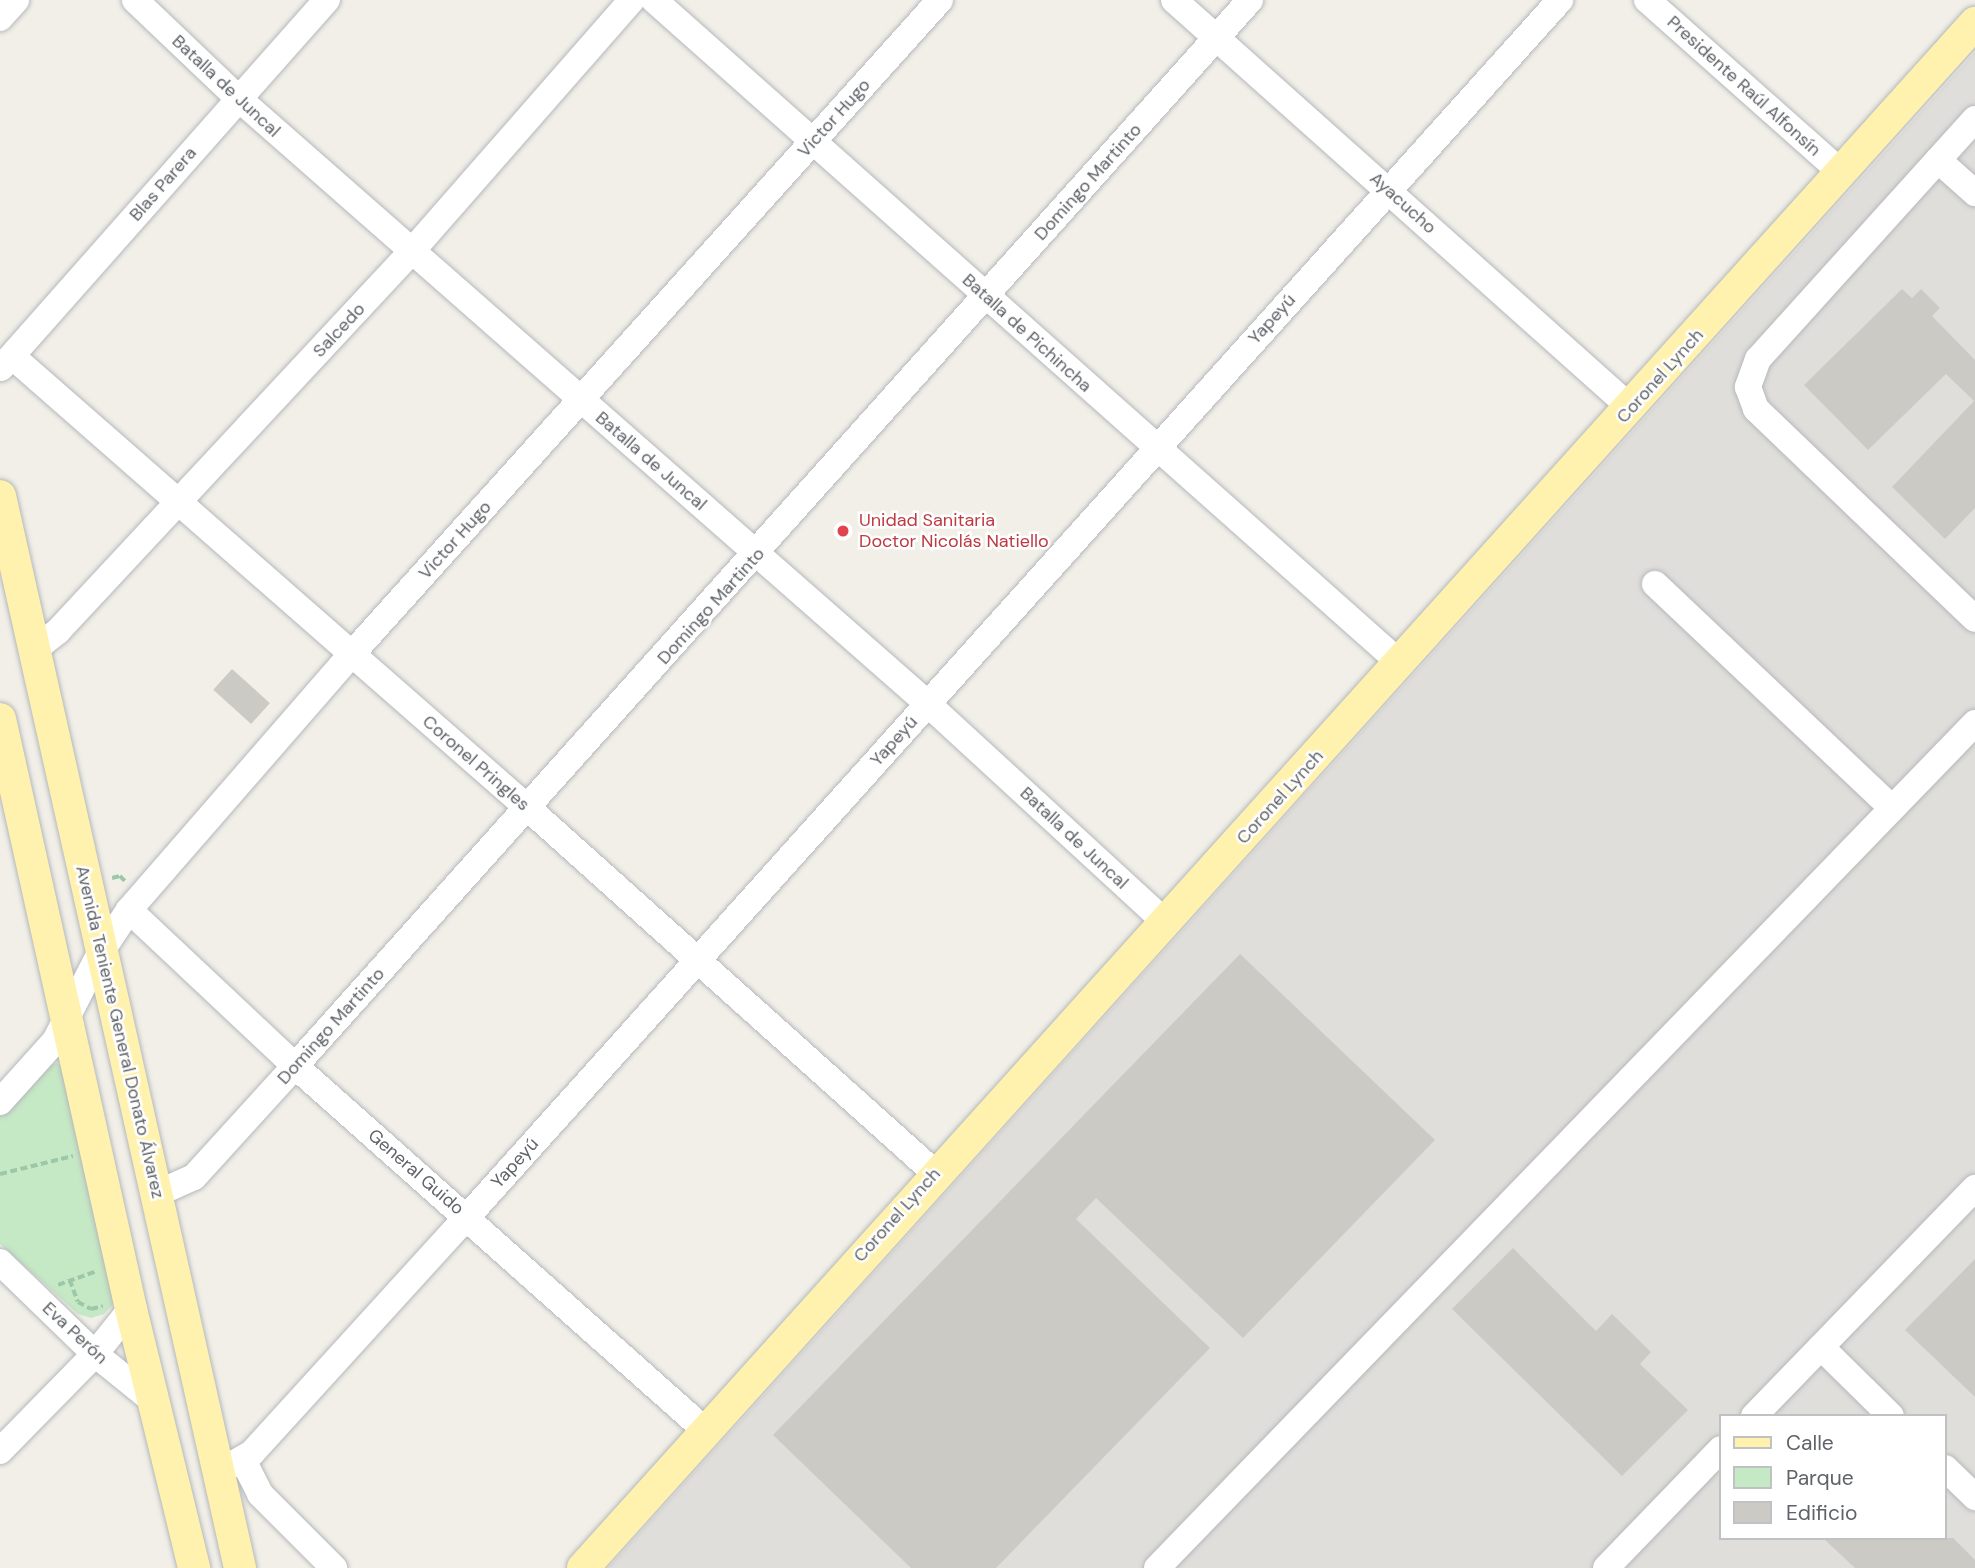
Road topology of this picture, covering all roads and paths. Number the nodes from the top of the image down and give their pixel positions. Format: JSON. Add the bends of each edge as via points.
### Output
{"nodes":[{"id":1,"x":16,"y":0,"type":"edge"},
{"id":2,"x":135,"y":0,"type":"edge"},
{"id":3,"x":327,"y":0,"type":"edge"},
{"id":4,"x":632,"y":0,"type":"edge"},
{"id":5,"x":654,"y":0,"type":"edge"},
{"id":6,"x":940,"y":0,"type":"edge"},
{"id":7,"x":1174,"y":0,"type":"edge"},
{"id":8,"x":1250,"y":0,"type":"edge"},
{"id":9,"x":1560,"y":0,"type":"edge"},
{"id":10,"x":1647,"y":0,"type":"edge"},
{"id":11,"x":0,"y":18,"type":"edge"},
{"id":12,"x":1975,"y":23,"type":"edge"},
{"id":13,"x":1216,"y":37,"type":"junction"},
{"id":14,"x":237,"y":98,"type":"junction"},
{"id":15,"x":1975,"y":119,"type":"edge"},
{"id":16,"x":813,"y":141,"type":"junction"},
{"id":17,"x":1938,"y":160,"type":"junction"},
{"id":18,"x":1841,"y":172,"type":"junction"},
{"id":19,"x":1388,"y":190,"type":"junction"},
{"id":20,"x":1975,"y":193,"type":"edge"},
{"id":21,"x":412,"y":251,"type":"junction"},
{"id":22,"x":986,"y":296,"type":"junction"},
{"id":23,"x":7,"y":363,"type":"edge"},
{"id":24,"x":583,"y":401,"type":"junction"},
{"id":25,"x":1630,"y":408,"type":"junction"},
{"id":26,"x":1156,"y":448,"type":"junction"},
{"id":27,"x":0,"y":496,"type":"edge"},
{"id":28,"x":179,"y":502,"type":"junction"},
{"id":29,"x":758,"y":554,"type":"junction"},
{"id":30,"x":1655,"y":584,"type":"dead end"},
{"id":31,"x":1975,"y":619,"type":"edge"},
{"id":32,"x":35,"y":649,"type":"junction"},
{"id":33,"x":350,"y":656,"type":"junction"},
{"id":34,"x":1401,"y":664,"type":"junction"},
{"id":35,"x":928,"y":704,"type":"junction"},
{"id":36,"x":0,"y":719,"type":"edge"},
{"id":37,"x":1975,"y":723,"type":"edge"},
{"id":38,"x":5,"y":764,"type":"edge"},
{"id":39,"x":1892,"y":808,"type":"junction"},
{"id":40,"x":529,"y":809,"type":"junction"},
{"id":41,"x":129,"y":910,"type":"junction"},
{"id":42,"x":1166,"y":923,"type":"junction"},
{"id":43,"x":99,"y":956,"type":"junction"},
{"id":44,"x":696,"y":961,"type":"junction"},
{"id":45,"x":69,"y":1020,"type":"junction"},
{"id":46,"x":295,"y":1066,"type":"junction"},
{"id":47,"x":0,"y":1102,"type":"edge"},
{"id":48,"x":77,"y":1156,"type":"dead end"},
{"id":49,"x":935,"y":1173,"type":"junction"},
{"id":50,"x":0,"y":1174,"type":"edge"},
{"id":51,"x":1975,"y":1188,"type":"edge"},
{"id":52,"x":158,"y":1193,"type":"junction"},
{"id":53,"x":467,"y":1217,"type":"junction"},
{"id":54,"x":0,"y":1262,"type":"edge"},
{"id":55,"x":105,"y":1268,"type":"dead end"},
{"id":56,"x":52,"y":1288,"type":"dead end"},
{"id":57,"x":131,"y":1309,"type":"junction"},
{"id":58,"x":1821,"y":1347,"type":"junction"},
{"id":59,"x":95,"y":1354,"type":"junction"},
{"id":60,"x":153,"y":1402,"type":"junction"},
{"id":61,"x":1756,"y":1414,"type":"edge"},
{"id":62,"x":1889,"y":1414,"type":"edge"},
{"id":63,"x":706,"y":1431,"type":"junction"},
{"id":64,"x":1720,"y":1450,"type":"edge"},
{"id":65,"x":0,"y":1451,"type":"edge"},
{"id":66,"x":231,"y":1466,"type":"junction"},
{"id":67,"x":1947,"y":1470,"type":"edge"},
{"id":68,"x":260,"y":1494,"type":"junction"},
{"id":69,"x":1975,"y":1497,"type":"edge"},
{"id":70,"x":227,"y":1507,"type":"junction"},
{"id":71,"x":194,"y":1568,"type":"edge"},
{"id":72,"x":240,"y":1568,"type":"edge"},
{"id":73,"x":334,"y":1568,"type":"edge"},
{"id":74,"x":583,"y":1568,"type":"edge"},
{"id":75,"x":1157,"y":1568,"type":"edge"},
{"id":76,"x":1606,"y":1568,"type":"edge"}],
"edges":[{"from":1,"to":11,"type":"street"},
{"from":2,"to":14,"type":"street","name":"Batalla de Juncal"},
{"from":3,"to":14,"type":"street","name":"Blas Parera"},
{"from":4,"to":21,"type":"street","name":"Salcedo"},
{"from":5,"to":16,"type":"street","name":"Batalla de Pichincha"},
{"from":6,"to":16,"type":"street","name":"Victor Hugo"},
{"from":7,"to":13,"type":"street","name":"Ayacucho"},
{"from":8,"to":13,"type":"street","name":"Domingo Martinto"},
{"from":9,"to":19,"type":"street","name":"Yapeyú"},
{"from":10,"to":18,"type":"street","name":"Presidente Raúl Alfonsín"},
{"from":12,"to":18,"type":"main road","name":"Coronel Lynch"},
{"from":13,"to":19,"type":"street","name":"Ayacucho"},
{"from":13,"to":22,"type":"street","name":"Domingo Martinto"},
{"from":14,"to":21,"type":"street","name":"Batalla de Juncal"},
{"from":14,"to":23,"type":"street","name":"Blas Parera"},
{"from":15,"to":17,"type":"street"},
{"from":16,"to":22,"type":"street","name":"Batalla de Pichincha"},
{"from":16,"to":24,"type":"street","name":"Victor Hugo"},
{"from":17,"to":20,"type":"street"},
{"from":17,"to":31,"type":"street","via":[[1758,359],[1748,387],[1756,409]]},
{"from":18,"to":25,"type":"main road","name":"Coronel Lynch"},
{"from":19,"to":25,"type":"street","name":"Ayacucho"},
{"from":19,"to":26,"type":"street","name":"Yapeyú"},
{"from":21,"to":24,"type":"street","name":"Batalla de Juncal"},
{"from":21,"to":28,"type":"street","name":"Salcedo"},
{"from":22,"to":26,"type":"street","name":"Batalla de Pichincha"},
{"from":22,"to":29,"type":"street","name":"Domingo Martinto"},
{"from":23,"to":28,"type":"street","name":"Coronel Pringles"},
{"from":24,"to":29,"type":"street","name":"Batalla de Juncal"},
{"from":24,"to":33,"type":"street","name":"Victor Hugo"},
{"from":25,"to":34,"type":"main road","name":"Coronel Lynch"},
{"from":26,"to":34,"type":"street","name":"Batalla de Pichincha"},
{"from":26,"to":35,"type":"street","name":"Yapeyú"},
{"from":27,"to":32,"type":"main road","name":"Avenida Teniente General Donato Álvarez"},
{"from":28,"to":32,"type":"street","name":"Salcedo","via":[[58,631]]},
{"from":28,"to":33,"type":"street","name":"Coronel Pringles"},
{"from":29,"to":35,"type":"street","name":"Batalla de Juncal"},
{"from":29,"to":40,"type":"street","name":"Domingo Martinto"},
{"from":30,"to":39,"type":"street"},
{"from":32,"to":43,"type":"main road","name":"Avenida Teniente General Donato Álvarez"},
{"from":33,"to":40,"type":"street","name":"Coronel Pringles"},
{"from":33,"to":41,"type":"street","name":"Victor Hugo"},
{"from":34,"to":42,"type":"main road","name":"Coronel Lynch"},
{"from":35,"to":42,"type":"street","name":"Batalla de Juncal"},
{"from":35,"to":44,"type":"street","name":"Yapeyú"},
{"from":36,"to":38,"type":"main road"},
{"from":37,"to":39,"type":"street"},
{"from":38,"to":45,"type":"main road"},
{"from":39,"to":75,"type":"street"},
{"from":40,"to":44,"type":"street","name":"Coronel Pringles"},
{"from":40,"to":46,"type":"street","name":"Domingo Martinto"},
{"from":41,"to":43,"type":"street","name":"Victor Hugo"},
{"from":41,"to":46,"type":"street","name":"General Guido"},
{"from":42,"to":49,"type":"main road","name":"Coronel Lynch"},
{"from":43,"to":45,"type":"street","name":"Victor Hugo"},
{"from":43,"to":52,"type":"main road","name":"Avenida Teniente General Donato Álvarez"},
{"from":44,"to":49,"type":"street","name":"Coronel Pringles"},
{"from":44,"to":53,"type":"street","name":"Yapeyú"},
{"from":45,"to":47,"type":"street","name":"Victor Hugo"},
{"from":45,"to":57,"type":"main road"},
{"from":46,"to":52,"type":"street","name":"Domingo Martinto","via":[[194,1177]]},
{"from":46,"to":53,"type":"street","name":"General Guido"},
{"from":48,"to":50,"type":"path"},
{"from":49,"to":63,"type":"main road","name":"Coronel Lynch"},
{"from":51,"to":58,"type":"street"},
{"from":52,"to":66,"type":"main road","name":"Avenida Teniente General Donato Álvarez"},
{"from":53,"to":63,"type":"street","name":"General Guido"},
{"from":53,"to":66,"type":"street","name":"Yapeyú"},
{"from":54,"to":59,"type":"street","name":"Eva Perón"},
{"from":55,"to":56,"type":"path"},
{"from":57,"to":59,"type":"street"},
{"from":57,"to":60,"type":"main road"},
{"from":58,"to":61,"type":"street"},
{"from":58,"to":62,"type":"street"},
{"from":59,"to":60,"type":"street","name":"Eva Perón"},
{"from":59,"to":65,"type":"street"},
{"from":60,"to":71,"type":"main road"},
{"from":63,"to":74,"type":"main road","name":"Coronel Lynch"},
{"from":64,"to":76,"type":"street"},
{"from":66,"to":68,"type":"street"},
{"from":66,"to":70,"type":"main road","name":"Avenida Teniente General Donato Álvarez"},
{"from":67,"to":69,"type":"street"},
{"from":68,"to":70,"type":"street"},
{"from":68,"to":73,"type":"street"},
{"from":70,"to":72,"type":"main road","name":"Avenida Teniente General Donato Álvarez"}]}
